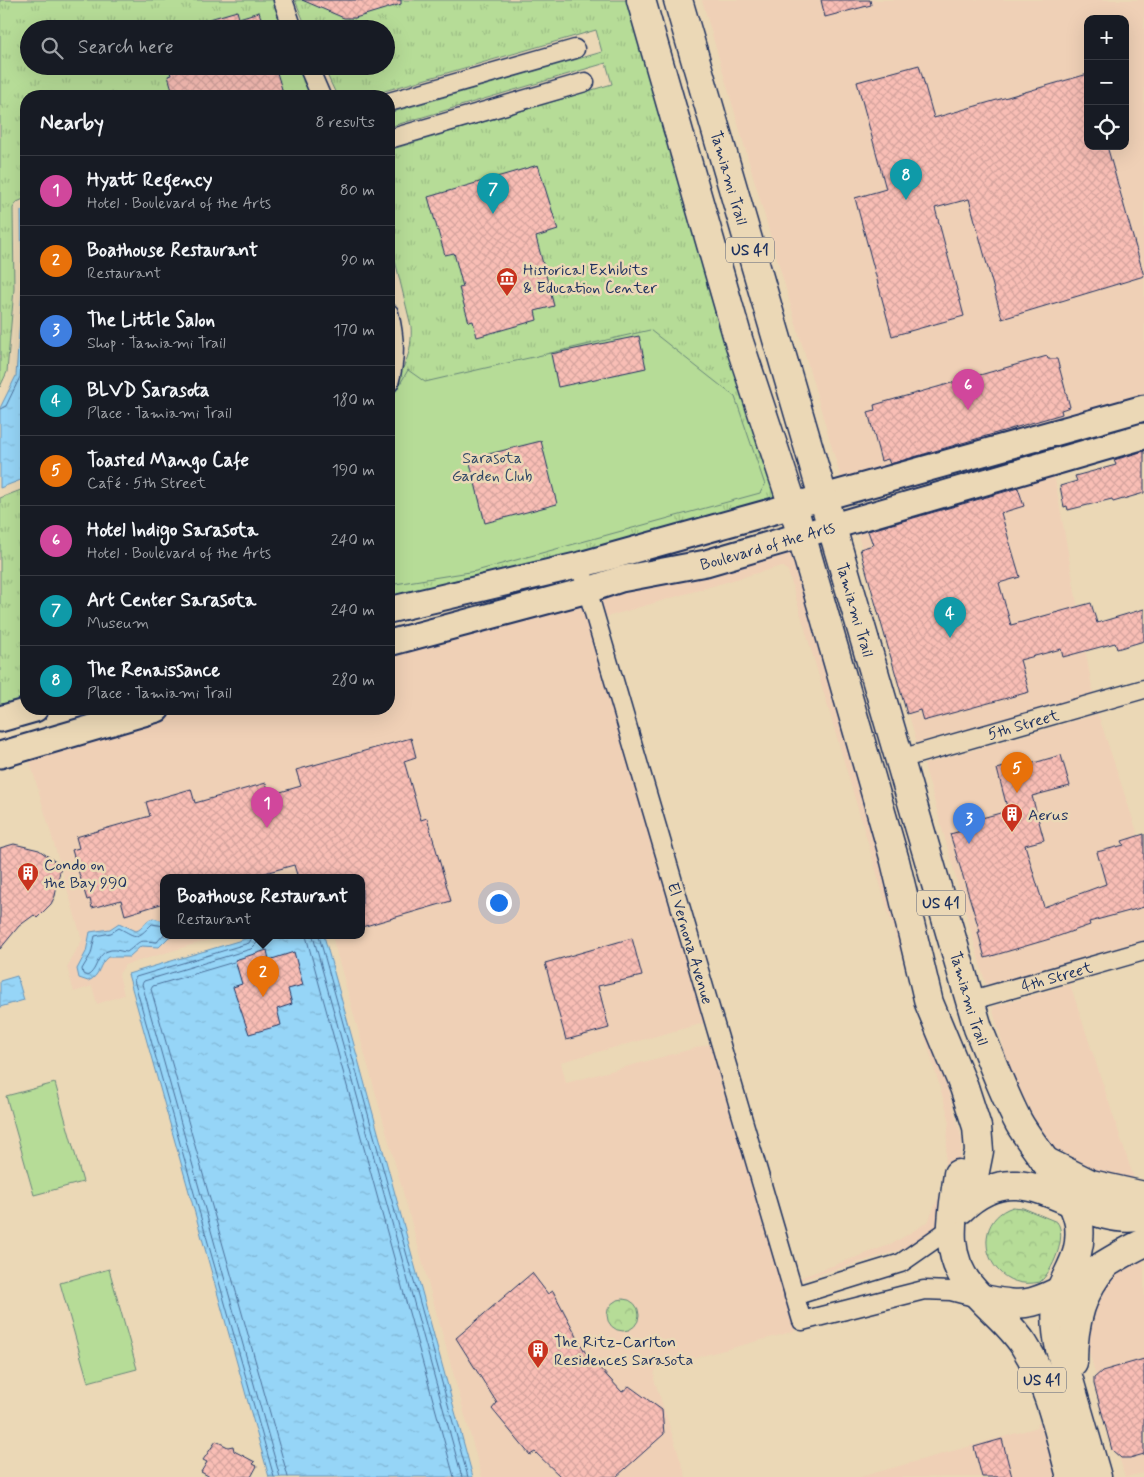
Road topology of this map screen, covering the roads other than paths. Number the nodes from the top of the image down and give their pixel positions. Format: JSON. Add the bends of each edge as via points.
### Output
{"nodes":[{"id":1,"x":283,"y":0,"type":"edge"},
{"id":2,"x":641,"y":0,"type":"edge"},
{"id":3,"x":678,"y":0,"type":"edge"},
{"id":4,"x":290,"y":20,"type":"edge"},
{"id":5,"x":575,"y":49,"type":"dead end"},
{"id":6,"x":312,"y":75,"type":"edge"},
{"id":7,"x":585,"y":82,"type":"dead end"},
{"id":8,"x":318,"y":90,"type":"edge"},
{"id":9,"x":395,"y":100,"type":"edge"},
{"id":10,"x":395,"y":137,"type":"edge"},
{"id":11,"x":1144,"y":408,"type":"edge"},
{"id":12,"x":1144,"y":436,"type":"edge"},
{"id":13,"x":823,"y":499,"type":"junction"},
{"id":14,"x":793,"y":506,"type":"junction"},
{"id":15,"x":831,"y":528,"type":"junction"},
{"id":16,"x":802,"y":537,"type":"junction"},
{"id":17,"x":580,"y":565,"type":"junction"},
{"id":18,"x":588,"y":590,"type":"junction"},
{"id":19,"x":395,"y":609,"type":"edge"},
{"id":20,"x":395,"y":641,"type":"edge"},
{"id":21,"x":1144,"y":689,"type":"edge"},
{"id":22,"x":20,"y":713,"type":"edge"},
{"id":23,"x":137,"y":715,"type":"edge"},
{"id":24,"x":0,"y":719,"type":"edge"},
{"id":25,"x":0,"y":755,"type":"edge"},
{"id":26,"x":900,"y":759,"type":"junction"},
{"id":27,"x":1144,"y":951,"type":"edge"},
{"id":28,"x":969,"y":1001,"type":"junction"},
{"id":29,"x":929,"y":1003,"type":"junction"},
{"id":30,"x":1043,"y":1161,"type":"junction"},
{"id":31,"x":1144,"y":1196,"type":"edge"},
{"id":32,"x":969,"y":1201,"type":"junction"},
{"id":33,"x":1072,"y":1202,"type":"junction"},
{"id":34,"x":1144,"y":1216,"type":"edge"},
{"id":35,"x":951,"y":1228,"type":"junction"},
{"id":36,"x":1144,"y":1243,"type":"edge"},
{"id":37,"x":1112,"y":1258,"type":"junction"},
{"id":38,"x":1061,"y":1290,"type":"junction"},
{"id":39,"x":794,"y":1296,"type":"junction"},
{"id":40,"x":983,"y":1299,"type":"junction"},
{"id":41,"x":1074,"y":1399,"type":"junction"},
{"id":42,"x":1071,"y":1477,"type":"edge"},
{"id":43,"x":1097,"y":1477,"type":"edge"}],
"edges":[{"from":1,"to":4,"type":"street"},
{"from":2,"to":14,"type":"main road","name":"Tamiami Trail","number":"US 41","via":[[739,342]]},
{"from":3,"to":13,"type":"main road","name":"Tamiami Trail","number":"US 41"},
{"from":5,"to":9,"type":"street"},
{"from":6,"to":8,"type":"street"},
{"from":7,"to":10,"type":"street"},
{"from":11,"to":13,"type":"street","name":"Boulevard of the Arts"},
{"from":12,"to":15,"type":"street","name":"Boulevard of the Arts"},
{"from":13,"to":14,"type":"street","name":"Boulevard of the Arts"},
{"from":13,"to":15,"type":"main road","name":"Tamiami Trail","number":"US 41"},
{"from":14,"to":16,"type":"main road","name":"Tamiami Trail","number":"US 41"},
{"from":14,"to":17,"type":"street","name":"Boulevard of the Arts"},
{"from":15,"to":16,"type":"street","name":"Boulevard of the Arts"},
{"from":15,"to":26,"type":"main road","name":"Tamiami Trail","number":"US 41"},
{"from":16,"to":18,"type":"street","name":"Boulevard of the Arts","via":[[706,563],[621,579]]},
{"from":16,"to":29,"type":"main road","name":"Tamiami Trail","number":"US 41","via":[[910,914]]},
{"from":17,"to":18,"type":"street","name":"El Vernona Avenue"},
{"from":17,"to":19,"type":"street","name":"Boulevard of the Arts"},
{"from":18,"to":20,"type":"street","name":"Boulevard of the Arts"},
{"from":18,"to":39,"type":"street","name":"El Vernona Avenue"},
{"from":21,"to":26,"type":"street","name":"5th Street"},
{"from":22,"to":24,"type":"street"},
{"from":23,"to":25,"type":"street"},
{"from":26,"to":28,"type":"main road","name":"Tamiami Trail","number":"US 41"},
{"from":27,"to":28,"type":"street","name":"4th Street"},
{"from":28,"to":30,"type":"main road","name":"Tamiami Trail","number":"US 41","via":[[1018,1120]]},
{"from":29,"to":32,"type":"main road","name":"Tamiami Trail","number":"US 41","via":[[977,1127],[979,1151]]},
{"from":29,"to":35,"type":"main road","via":[[961,1136]]},
{"from":30,"to":31,"type":"main road","via":[[1091,1184]]},
{"from":30,"to":33,"type":"main road","name":"Tamiami Trail","number":"US 41"},
{"from":32,"to":33,"type":"main road","via":[[994,1188],[1014,1185],[1034,1187]]},
{"from":32,"to":35,"type":"main road","number":"US 41","via":[[958,1212]]},
{"from":33,"to":34,"type":"main road","via":[[1118,1218]]},
{"from":33,"to":38,"type":"main road","number":"US 41","via":[[1080,1244],[1075,1264]]},
{"from":35,"to":39,"type":"street","via":[[901,1263]]},
{"from":35,"to":40,"type":"main road","number":"US 41","via":[[951,1248],[958,1270]]},
{"from":36,"to":37,"type":"main road"},
{"from":37,"to":38,"type":"main road"},
{"from":37,"to":41,"type":"main road","via":[[1082,1303],[1073,1349]]},
{"from":38,"to":40,"type":"main road","via":[[1031,1302],[1008,1304]]},
{"from":38,"to":41,"type":"main road","number":"US 41","via":[[1058,1339]]},
{"from":39,"to":40,"type":"street","name":"El Vernona Avenue","via":[[802,1321],[924,1290],[951,1291]]},
{"from":40,"to":42,"type":"main road","number":"US 41","via":[[1019,1338],[1033,1360]]},
{"from":41,"to":43,"type":"main road","number":"US 41"}]}
